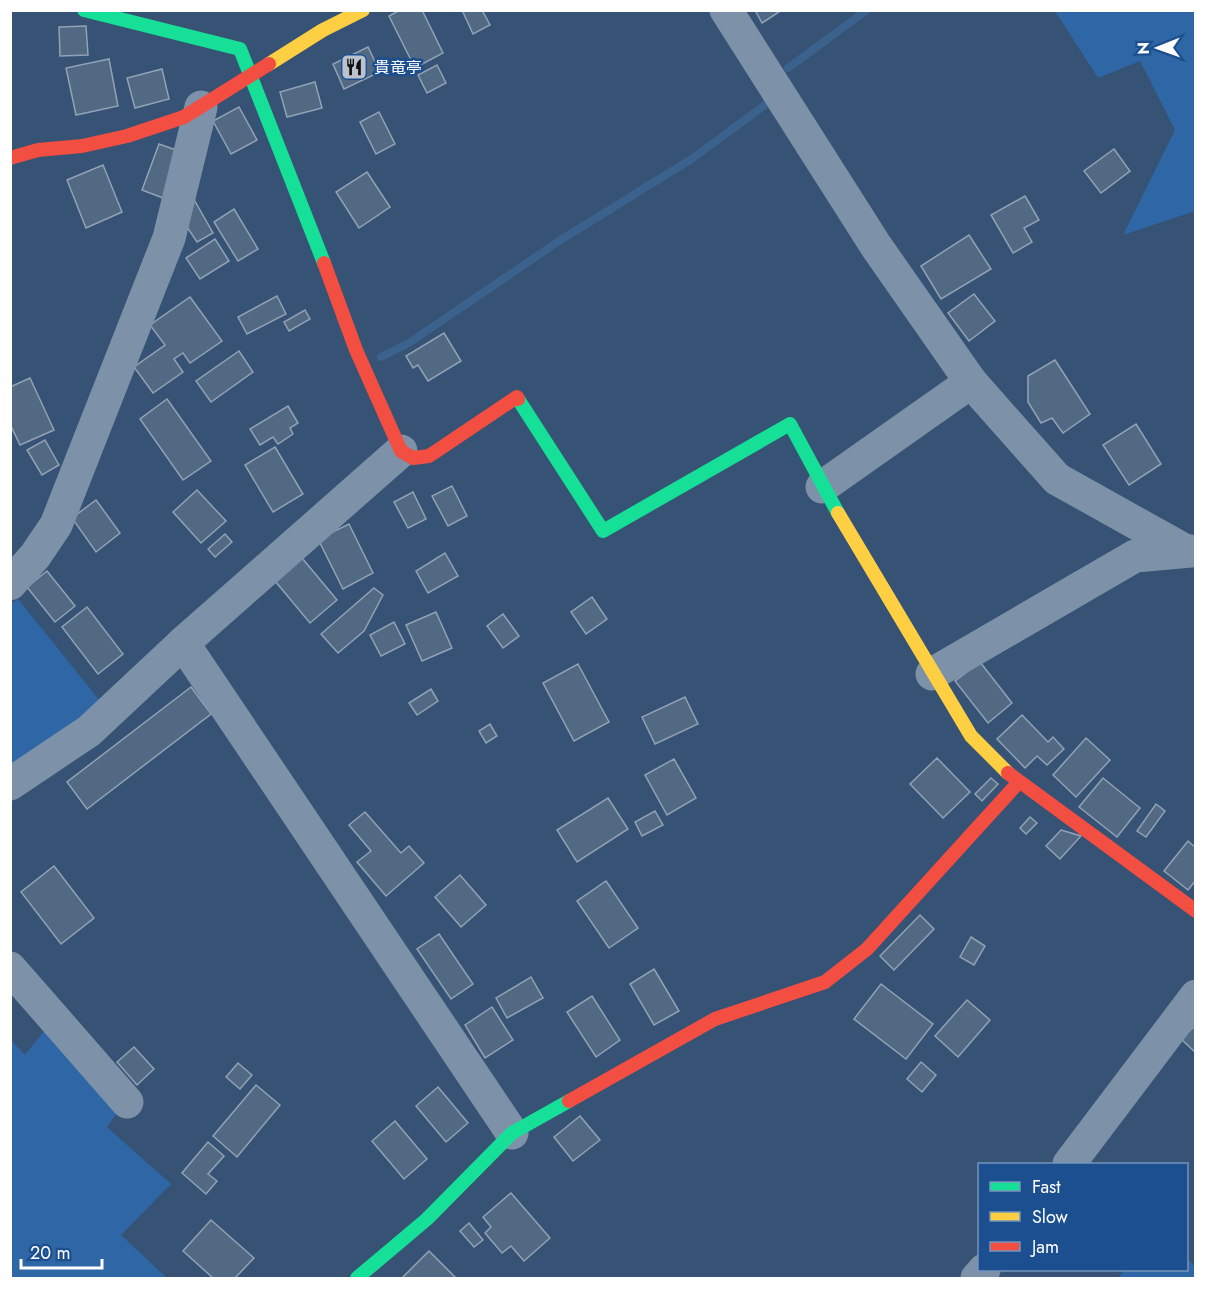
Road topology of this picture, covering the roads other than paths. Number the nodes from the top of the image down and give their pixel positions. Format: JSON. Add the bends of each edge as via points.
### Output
{"nodes":[{"id":1,"x":84,"y":10,"type":"edge"},
{"id":2,"x":363,"y":10,"type":"edge"},
{"id":3,"x":726,"y":10,"type":"edge"},
{"id":4,"x":140,"y":17,"type":"edge"},
{"id":5,"x":249,"y":77,"type":"junction"},
{"id":6,"x":201,"y":106,"type":"junction"},
{"id":7,"x":10,"y":158,"type":"edge"},
{"id":8,"x":971,"y":382,"type":"junction"},
{"id":9,"x":401,"y":451,"type":"junction"},
{"id":10,"x":822,"y":487,"type":"junction"},
{"id":11,"x":1191,"y":551,"type":"edge"},
{"id":12,"x":10,"y":584,"type":"edge"},
{"id":13,"x":183,"y":643,"type":"junction"},
{"id":14,"x":932,"y":674,"type":"junction"},
{"id":15,"x":1018,"y":783,"type":"junction"},
{"id":16,"x":10,"y":784,"type":"edge"},
{"id":17,"x":1196,"y":912,"type":"edge"},
{"id":18,"x":10,"y":968,"type":"edge"},
{"id":19,"x":1196,"y":996,"type":"edge"},
{"id":20,"x":127,"y":1102,"type":"dead end"},
{"id":21,"x":512,"y":1133,"type":"junction"},
{"id":22,"x":1070,"y":1163,"type":"edge"},
{"id":23,"x":357,"y":1278,"type":"edge"}],
"edges":[{"from":1,"to":4,"type":"street"},
{"from":2,"to":5,"type":"street","via":[[323,30]]},
{"from":3,"to":8,"type":"street","via":[[870,237]]},
{"from":4,"to":5,"type":"street","via":[[240,49]]},
{"from":5,"to":6,"type":"street"},
{"from":5,"to":9,"type":"street","via":[[308,218],[356,350]]},
{"from":6,"to":7,"type":"street","via":[[184,117],[126,136]]},
{"from":6,"to":12,"type":"street","via":[[168,238],[56,525]]},
{"from":8,"to":10,"type":"street"},
{"from":8,"to":11,"type":"street","via":[[1057,479]]},
{"from":9,"to":10,"type":"street","via":[[413,458],[429,456],[518,397],[603,531],[790,424]]},
{"from":9,"to":13,"type":"street"},
{"from":10,"to":14,"type":"street"},
{"from":11,"to":14,"type":"street","via":[[1135,556]]},
{"from":13,"to":16,"type":"street","via":[[89,731]]},
{"from":13,"to":21,"type":"street"},
{"from":14,"to":15,"type":"street","via":[[971,736]]},
{"from":15,"to":17,"type":"street"},
{"from":15,"to":21,"type":"street","via":[[867,949],[825,982],[715,1019]]},
{"from":18,"to":20,"type":"street"},
{"from":19,"to":22,"type":"street"},
{"from":21,"to":23,"type":"street","via":[[427,1219]]}]}
